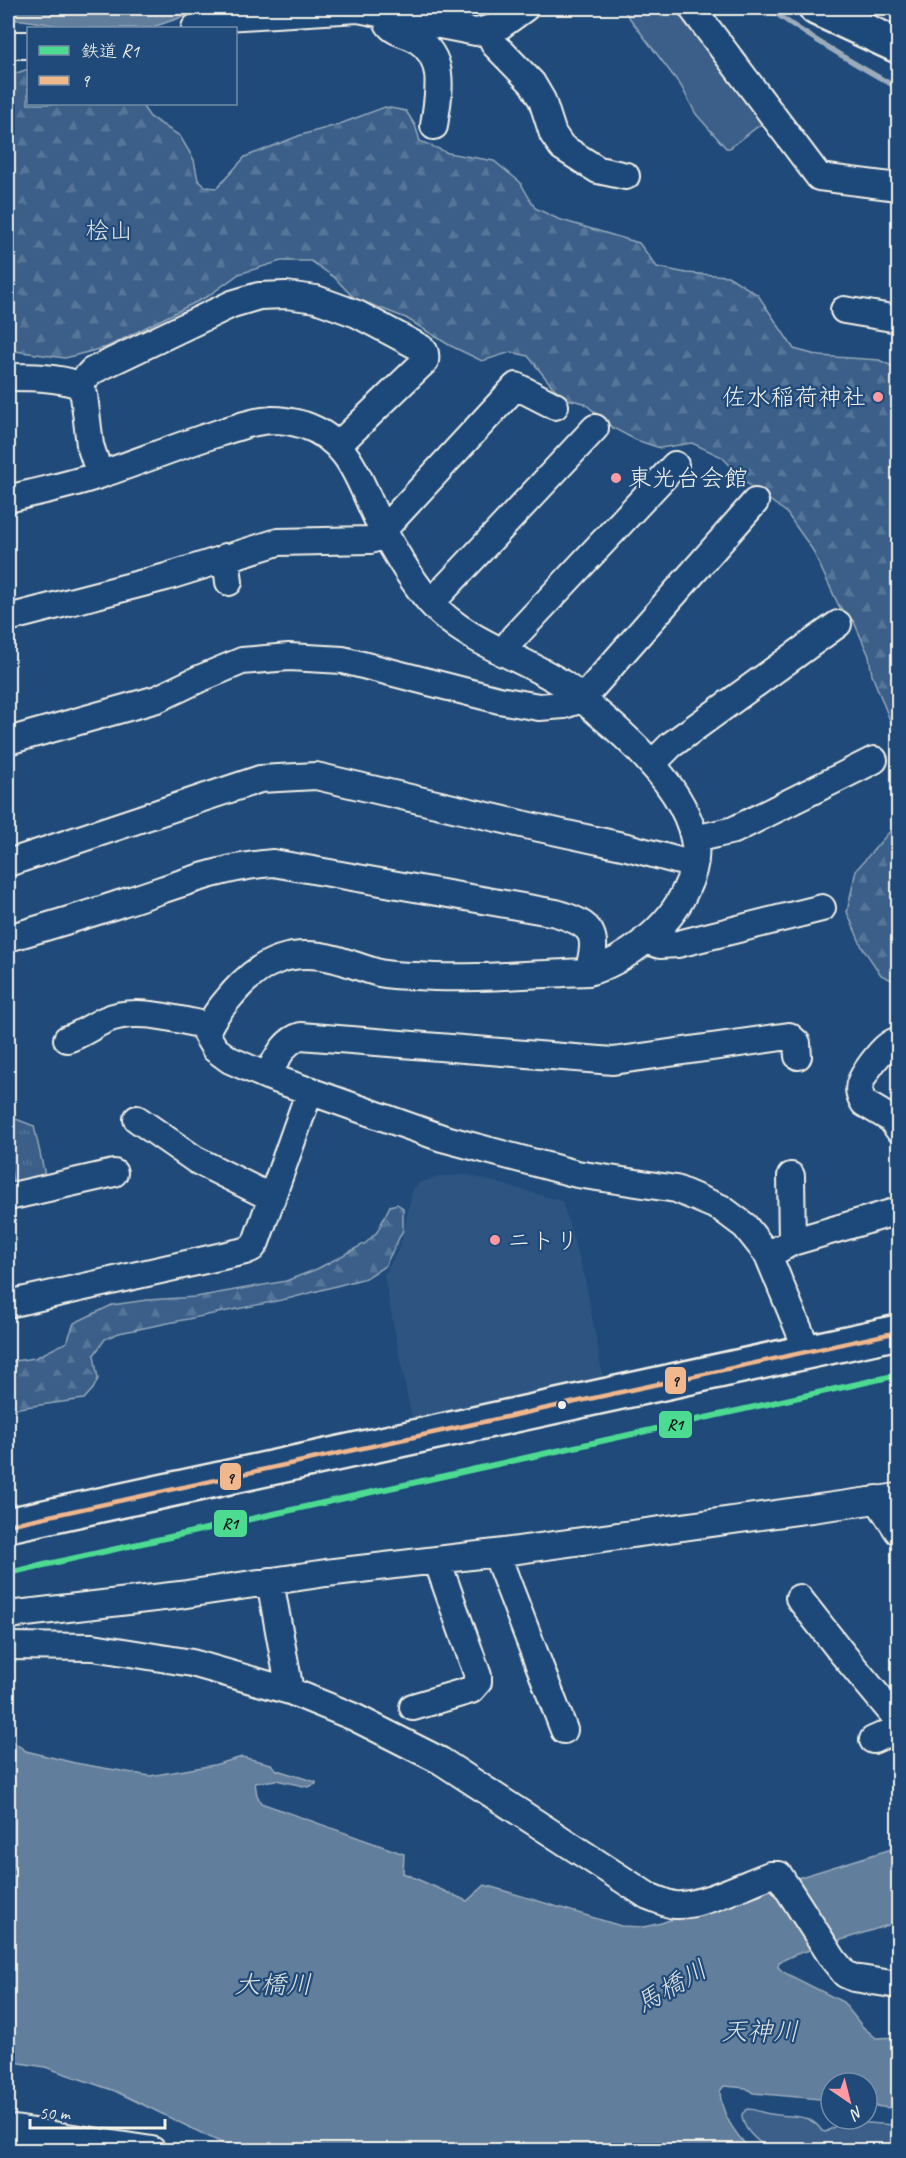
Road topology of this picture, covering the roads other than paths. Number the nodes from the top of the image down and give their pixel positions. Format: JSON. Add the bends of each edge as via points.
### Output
{"nodes":[{"id":1,"x":358,"y":8,"type":"edge"},
{"id":2,"x":525,"y":8,"type":"edge"},
{"id":3,"x":692,"y":8,"type":"edge"},
{"id":4,"x":816,"y":8,"type":"edge"},
{"id":5,"x":840,"y":8,"type":"edge"},
{"id":6,"x":389,"y":15,"type":"junction"},
{"id":7,"x":198,"y":27,"type":"edge"},
{"id":8,"x":488,"y":30,"type":"junction"},
{"id":9,"x":892,"y":43,"type":"edge"},
{"id":10,"x":8,"y":45,"type":"edge"},
{"id":11,"x":27,"y":45,"type":"edge"},
{"id":12,"x":434,"y":126,"type":"dead end"},
{"id":13,"x":626,"y":176,"type":"dead end"},
{"id":14,"x":898,"y":187,"type":"edge"},
{"id":15,"x":844,"y":310,"type":"dead end"},
{"id":16,"x":898,"y":319,"type":"edge"},
{"id":17,"x":8,"y":377,"type":"edge"},
{"id":18,"x":79,"y":385,"type":"junction"},
{"id":19,"x":555,"y":406,"type":"dead end"},
{"id":20,"x":595,"y":428,"type":"dead end"},
{"id":21,"x":338,"y":445,"type":"junction"},
{"id":22,"x":675,"y":465,"type":"dead end"},
{"id":23,"x":99,"y":475,"type":"junction"},
{"id":24,"x":8,"y":499,"type":"edge"},
{"id":25,"x":755,"y":502,"type":"dead end"},
{"id":26,"x":384,"y":533,"type":"junction"},
{"id":27,"x":226,"y":557,"type":"junction"},
{"id":28,"x":230,"y":582,"type":"dead end"},
{"id":29,"x":431,"y":603,"type":"junction"},
{"id":30,"x":8,"y":618,"type":"edge"},
{"id":31,"x":838,"y":624,"type":"dead end"},
{"id":32,"x":503,"y":653,"type":"junction"},
{"id":33,"x":582,"y":699,"type":"junction"},
{"id":34,"x":8,"y":741,"type":"edge"},
{"id":35,"x":874,"y":760,"type":"dead end"},
{"id":36,"x":653,"y":763,"type":"junction"},
{"id":37,"x":694,"y":839,"type":"junction"},
{"id":38,"x":8,"y":863,"type":"edge"},
{"id":39,"x":694,"y":865,"type":"junction"},
{"id":40,"x":822,"y":908,"type":"dead end"},
{"id":41,"x":8,"y":938,"type":"edge"},
{"id":42,"x":645,"y":940,"type":"junction"},
{"id":43,"x":588,"y":972,"type":"junction"},
{"id":44,"x":208,"y":1026,"type":"junction"},
{"id":45,"x":67,"y":1039,"type":"dead end"},
{"id":46,"x":898,"y":1041,"type":"edge"},
{"id":47,"x":798,"y":1056,"type":"dead end"},
{"id":48,"x":267,"y":1076,"type":"junction"},
{"id":49,"x":310,"y":1090,"type":"junction"},
{"id":50,"x":137,"y":1119,"type":"dead end"},
{"id":51,"x":898,"y":1130,"type":"edge"},
{"id":52,"x":898,"y":1140,"type":"edge"},
{"id":53,"x":898,"y":1150,"type":"edge"},
{"id":54,"x":114,"y":1173,"type":"dead end"},
{"id":55,"x":791,"y":1176,"type":"dead end"},
{"id":56,"x":8,"y":1197,"type":"edge"},
{"id":57,"x":272,"y":1198,"type":"junction"},
{"id":58,"x":898,"y":1211,"type":"edge"},
{"id":59,"x":792,"y":1242,"type":"junction"},
{"id":60,"x":768,"y":1255,"type":"junction"},
{"id":61,"x":8,"y":1304,"type":"edge"},
{"id":62,"x":898,"y":1332,"type":"edge"},
{"id":63,"x":808,"y":1352,"type":"junction"},
{"id":64,"x":888,"y":1498,"type":"edge"},
{"id":65,"x":8,"y":1525,"type":"edge"},
{"id":66,"x":898,"y":1531,"type":"edge"},
{"id":67,"x":496,"y":1553,"type":"junction"},
{"id":68,"x":436,"y":1560,"type":"junction"},
{"id":69,"x":270,"y":1581,"type":"junction"},
{"id":70,"x":799,"y":1598,"type":"dead end"},
{"id":71,"x":8,"y":1615,"type":"edge"},
{"id":72,"x":8,"y":1646,"type":"edge"},
{"id":73,"x":290,"y":1691,"type":"junction"},
{"id":74,"x":413,"y":1707,"type":"dead end"},
{"id":75,"x":898,"y":1720,"type":"edge"},
{"id":76,"x":898,"y":1729,"type":"edge"},
{"id":77,"x":564,"y":1730,"type":"dead end"},
{"id":78,"x":873,"y":1740,"type":"dead end"},
{"id":79,"x":898,"y":1985,"type":"edge"},
{"id":80,"x":8,"y":2128,"type":"edge"},
{"id":81,"x":152,"y":2151,"type":"edge"}],
"edges":[{"from":1,"to":6,"type":"street"},
{"from":1,"to":7,"type":"street","via":[[225,17]]},
{"from":2,"to":8,"type":"street"},
{"from":3,"to":14,"type":"street","via":[[819,177]]},
{"from":4,"to":9,"type":"highway"},
{"from":5,"to":9,"type":"highway"},
{"from":6,"to":8,"type":"street","via":[[461,30]]},
{"from":6,"to":12,"type":"street","via":[[391,27],[422,44],[438,66]]},
{"from":8,"to":13,"type":"street","via":[[495,45],[532,83],[562,147],[598,170]]},
{"from":10,"to":11,"type":"street"},
{"from":15,"to":16,"type":"street"},
{"from":17,"to":18,"type":"street","via":[[48,378]]},
{"from":18,"to":21,"type":"street","via":[[92,371],[232,304],[259,296],[316,299],[357,314],[426,355],[425,361]]},
{"from":18,"to":23,"type":"street"},
{"from":19,"to":26,"type":"street","via":[[508,381]]},
{"from":20,"to":29,"type":"street"},
{"from":21,"to":23,"type":"street","via":[[304,425],[263,421],[204,437]]},
{"from":21,"to":26,"type":"street","via":[[355,469]]},
{"from":22,"to":32,"type":"street"},
{"from":23,"to":24,"type":"street"},
{"from":25,"to":33,"type":"street"},
{"from":26,"to":27,"type":"street","via":[[370,540],[278,542]]},
{"from":26,"to":29,"type":"street"},
{"from":27,"to":28,"type":"street"},
{"from":27,"to":30,"type":"street","via":[[166,577]]},
{"from":29,"to":32,"type":"street"},
{"from":31,"to":36,"type":"street"},
{"from":32,"to":33,"type":"street","via":[[563,684]]},
{"from":33,"to":34,"type":"street","via":[[539,707],[343,660],[289,657],[242,661],[157,699]]},
{"from":33,"to":36,"type":"street"},
{"from":35,"to":37,"type":"street","via":[[734,830]]},
{"from":36,"to":37,"type":"street","via":[[682,808]]},
{"from":37,"to":39,"type":"street"},
{"from":38,"to":39,"type":"street","via":[[260,779],[316,776]]},
{"from":39,"to":42,"type":"street","via":[[675,911]]},
{"from":40,"to":42,"type":"street","via":[[678,944],[660,945]]},
{"from":41,"to":43,"type":"street","via":[[202,876],[273,863],[577,919],[594,937]]},
{"from":42,"to":43,"type":"street","via":[[604,967]]},
{"from":43,"to":44,"type":"street","via":[[416,976],[381,973],[334,958],[283,957],[261,966],[246,978]]},
{"from":44,"to":45,"type":"street","via":[[126,1015],[106,1019]]},
{"from":44,"to":48,"type":"street","via":[[206,1034],[215,1049]]},
{"from":46,"to":51,"type":"street","via":[[887,1044],[859,1089],[864,1103],[891,1119]]},
{"from":47,"to":48,"type":"street","via":[[797,1043],[789,1036],[613,1061],[301,1036],[284,1047]]},
{"from":48,"to":49,"type":"street"},
{"from":49,"to":57,"type":"street"},
{"from":49,"to":60,"type":"street","via":[[442,1138],[577,1174],[659,1185],[692,1194],[732,1216]]},
{"from":50,"to":57,"type":"street","via":[[196,1160]]},
{"from":52,"to":53,"type":"street"},
{"from":54,"to":56,"type":"street"},
{"from":55,"to":59,"type":"street"},
{"from":57,"to":61,"type":"street","via":[[256,1242],[245,1251]]},
{"from":58,"to":59,"type":"street"},
{"from":59,"to":60,"type":"street"},
{"from":60,"to":63,"type":"street"},
{"from":62,"to":63,"type":"highway"},
{"from":63,"to":65,"type":"highway"},
{"from":64,"to":66,"type":"street"},
{"from":64,"to":67,"type":"street"},
{"from":67,"to":68,"type":"street"},
{"from":67,"to":77,"type":"street"},
{"from":68,"to":69,"type":"street"},
{"from":68,"to":74,"type":"street","via":[[478,1682],[471,1690]]},
{"from":69,"to":71,"type":"street"},
{"from":69,"to":73,"type":"street"},
{"from":70,"to":75,"type":"street"},
{"from":72,"to":73,"type":"street","via":[[104,1649],[192,1663]]},
{"from":73,"to":79,"type":"street","via":[[354,1717],[441,1761],[648,1896],[676,1905],[696,1903],[779,1875],[840,1970],[849,1977]]},
{"from":76,"to":78,"type":"street"},
{"from":80,"to":81,"type":"street"}]}
